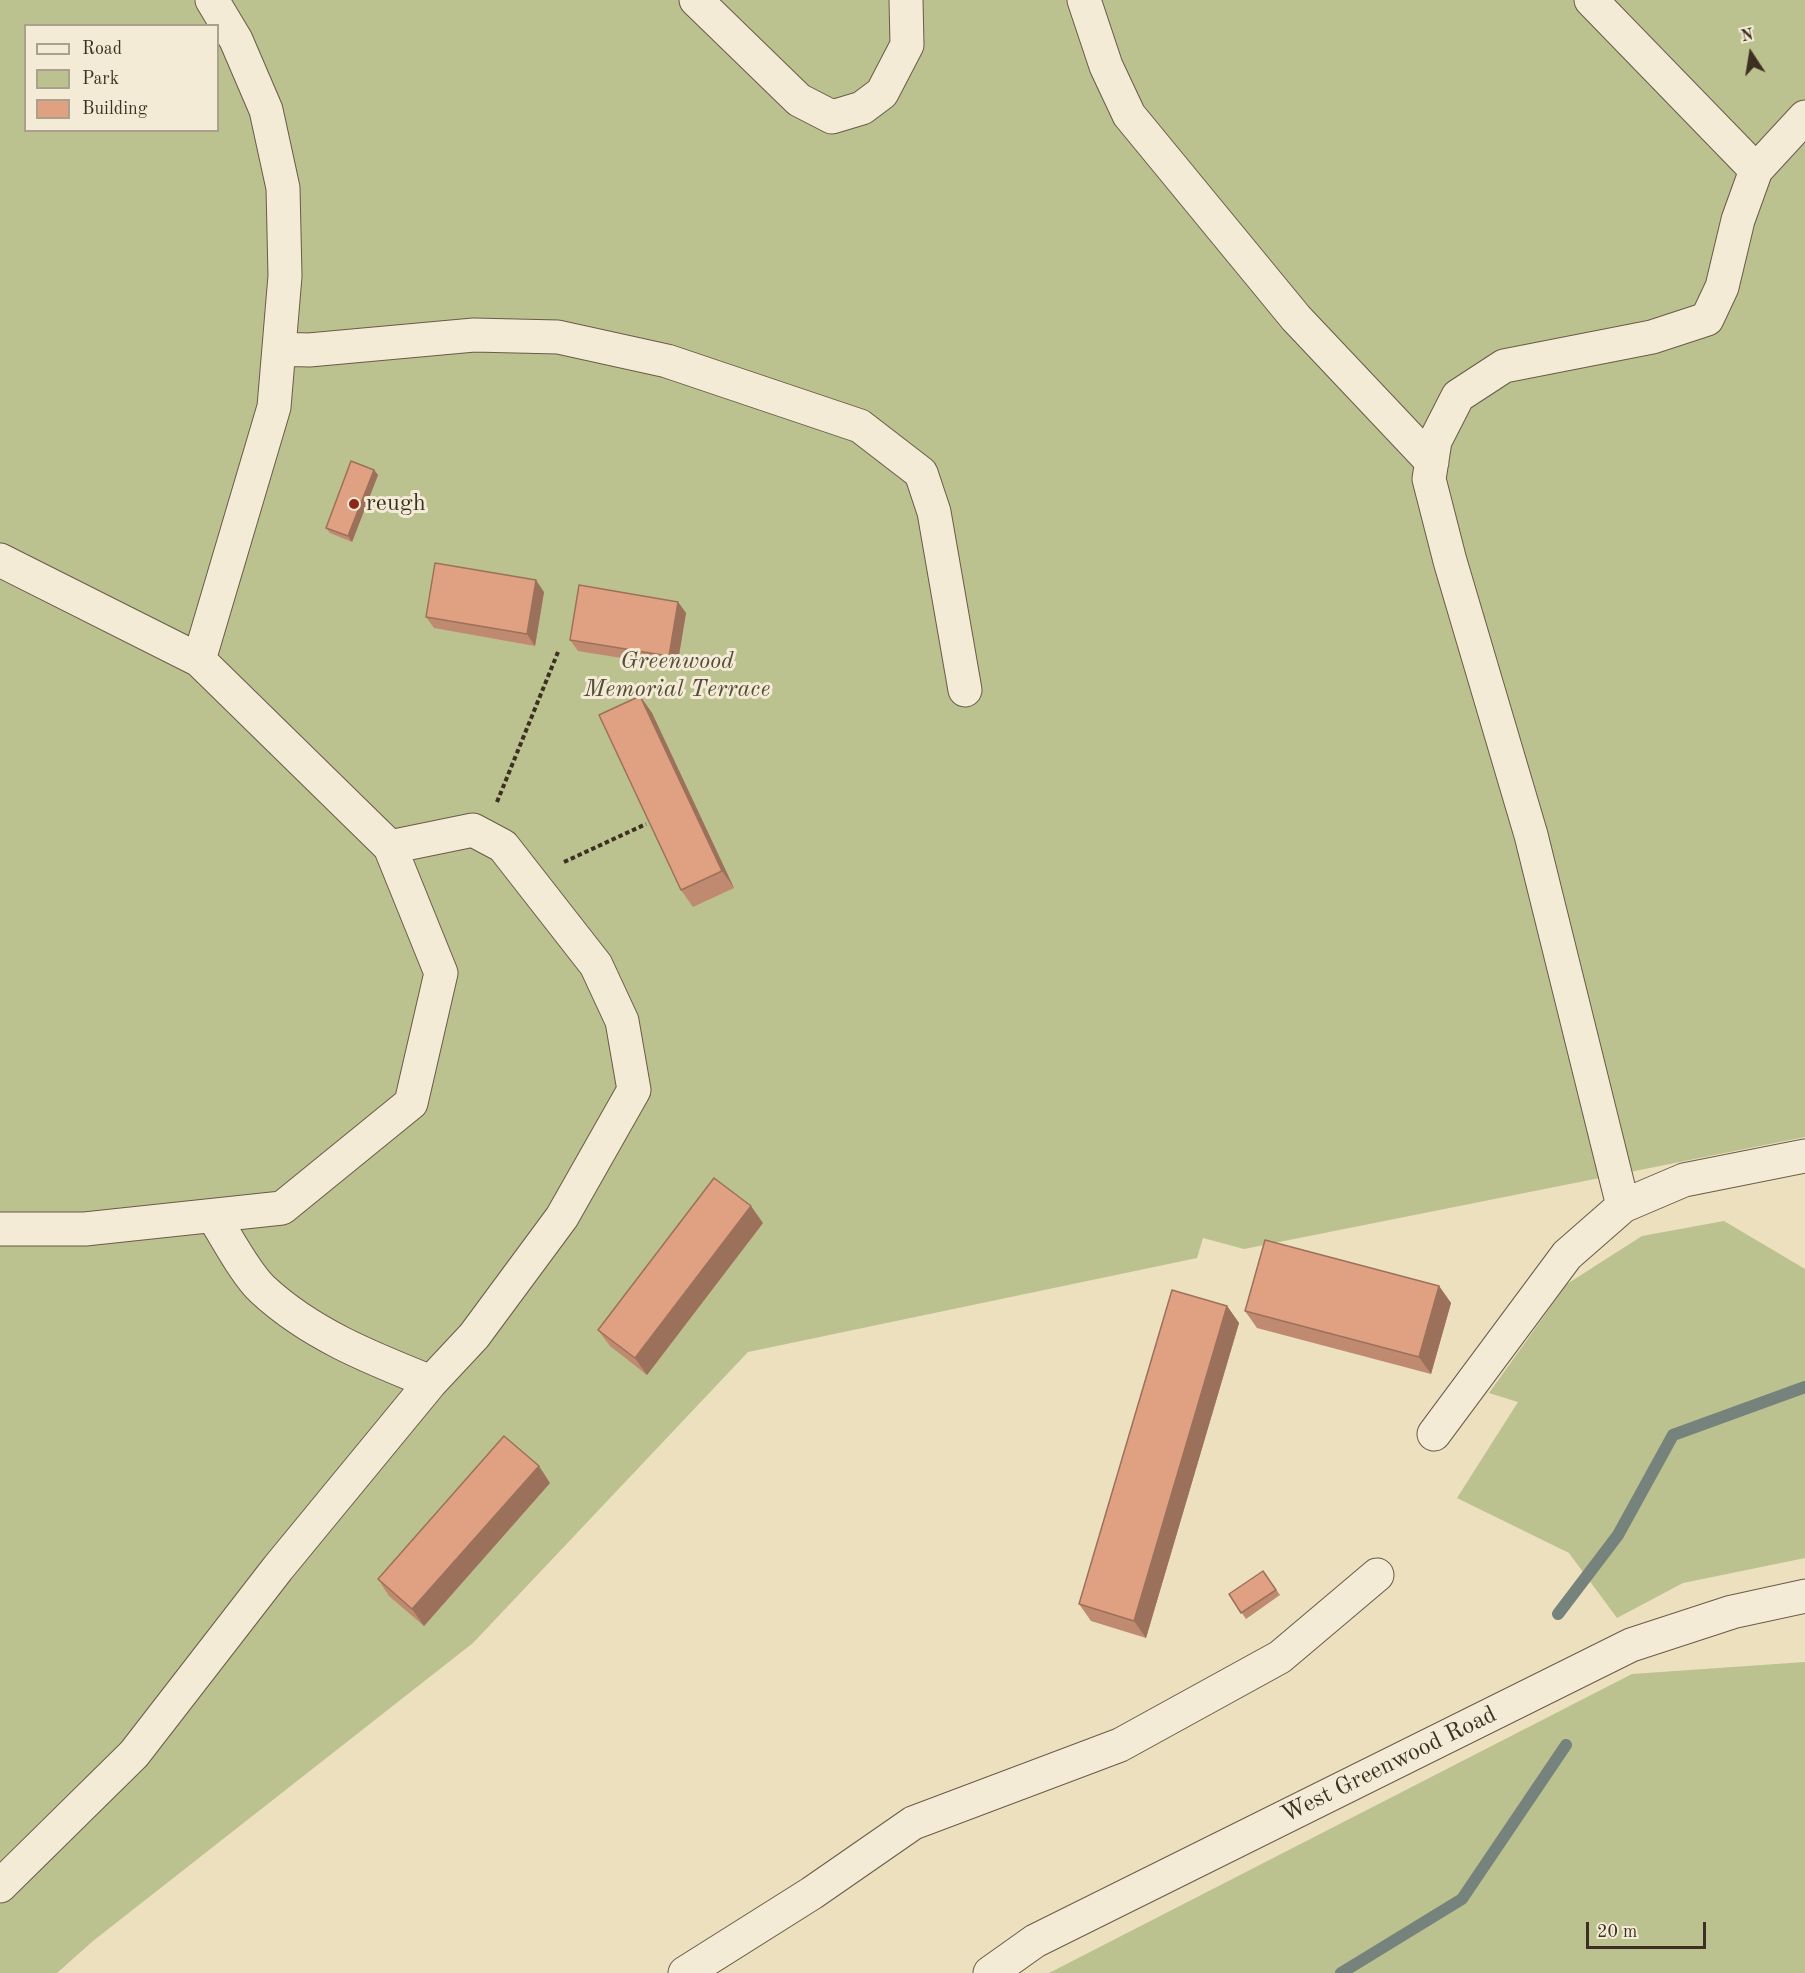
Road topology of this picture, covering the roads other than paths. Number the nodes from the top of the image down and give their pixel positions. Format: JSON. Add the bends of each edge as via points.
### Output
{"nodes":[{"id":1,"x":212,"y":0,"type":"edge"},
{"id":2,"x":696,"y":0,"type":"edge"},
{"id":3,"x":906,"y":0,"type":"edge"},
{"id":4,"x":1084,"y":0,"type":"edge"},
{"id":5,"x":1591,"y":0,"type":"edge"},
{"id":6,"x":1805,"y":117,"type":"edge"},
{"id":7,"x":1756,"y":170,"type":"junction"},
{"id":8,"x":279,"y":349,"type":"junction"},
{"id":9,"x":1432,"y":462,"type":"junction"},
{"id":10,"x":0,"y":560,"type":"edge"},
{"id":11,"x":199,"y":660,"type":"junction"},
{"id":12,"x":965,"y":690,"type":"dead end"},
{"id":13,"x":390,"y":847,"type":"junction"},
{"id":14,"x":1805,"y":1156,"type":"edge"},
{"id":15,"x":1623,"y":1206,"type":"junction"},
{"id":16,"x":213,"y":1216,"type":"junction"},
{"id":17,"x":0,"y":1229,"type":"edge"},
{"id":18,"x":431,"y":1382,"type":"junction"},
{"id":19,"x":1434,"y":1434,"type":"dead end"},
{"id":20,"x":1377,"y":1575,"type":"dead end"},
{"id":21,"x":1805,"y":1596,"type":"edge"},
{"id":22,"x":2,"y":1882,"type":"edge"},
{"id":23,"x":685,"y":1973,"type":"edge"},
{"id":24,"x":990,"y":1973,"type":"edge"}],
"edges":[{"from":1,"to":8,"type":"street","via":[[236,40],[266,110],[283,188],[285,276]]},
{"from":2,"to":3,"type":"street","via":[[799,100],[832,117],[862,108],[882,93],[907,45]]},
{"from":4,"to":9,"type":"street","via":[[1106,66],[1129,115],[1296,318]]},
{"from":5,"to":7,"type":"street"},
{"from":6,"to":7,"type":"street"},
{"from":7,"to":9,"type":"street","via":[[1738,220],[1722,287],[1707,318],[1652,336],[1504,366],[1458,396],[1435,441]]},
{"from":8,"to":11,"type":"street","via":[[274,407]]},
{"from":8,"to":12,"type":"street","via":[[309,350],[474,335],[558,337],[668,361],[860,426],[921,473],[934,512]]},
{"from":9,"to":15,"type":"street","via":[[1429,480],[1531,835]]},
{"from":10,"to":11,"type":"street"},
{"from":11,"to":13,"type":"street"},
{"from":13,"to":16,"type":"street","via":[[441,973],[411,1103],[282,1208]]},
{"from":13,"to":18,"type":"street","via":[[473,830],[503,846],[596,965],[622,1021],[634,1090],[562,1216],[474,1336]]},
{"from":14,"to":15,"type":"street","via":[[1684,1180]]},
{"from":15,"to":19,"type":"street","via":[[1567,1255]]},
{"from":16,"to":17,"type":"street","via":[[85,1229]]},
{"from":16,"to":18,"type":"street","via":[[260,1288],[308,1324],[361,1355]]},
{"from":18,"to":22,"type":"street","via":[[278,1568],[134,1754]]},
{"from":20,"to":23,"type":"street","via":[[1280,1657],[1120,1745],[913,1823]]},
{"from":21,"to":24,"type":"street","name":"West Greenwood Road","via":[[1732,1611],[1631,1645],[1035,1941]]}]}
